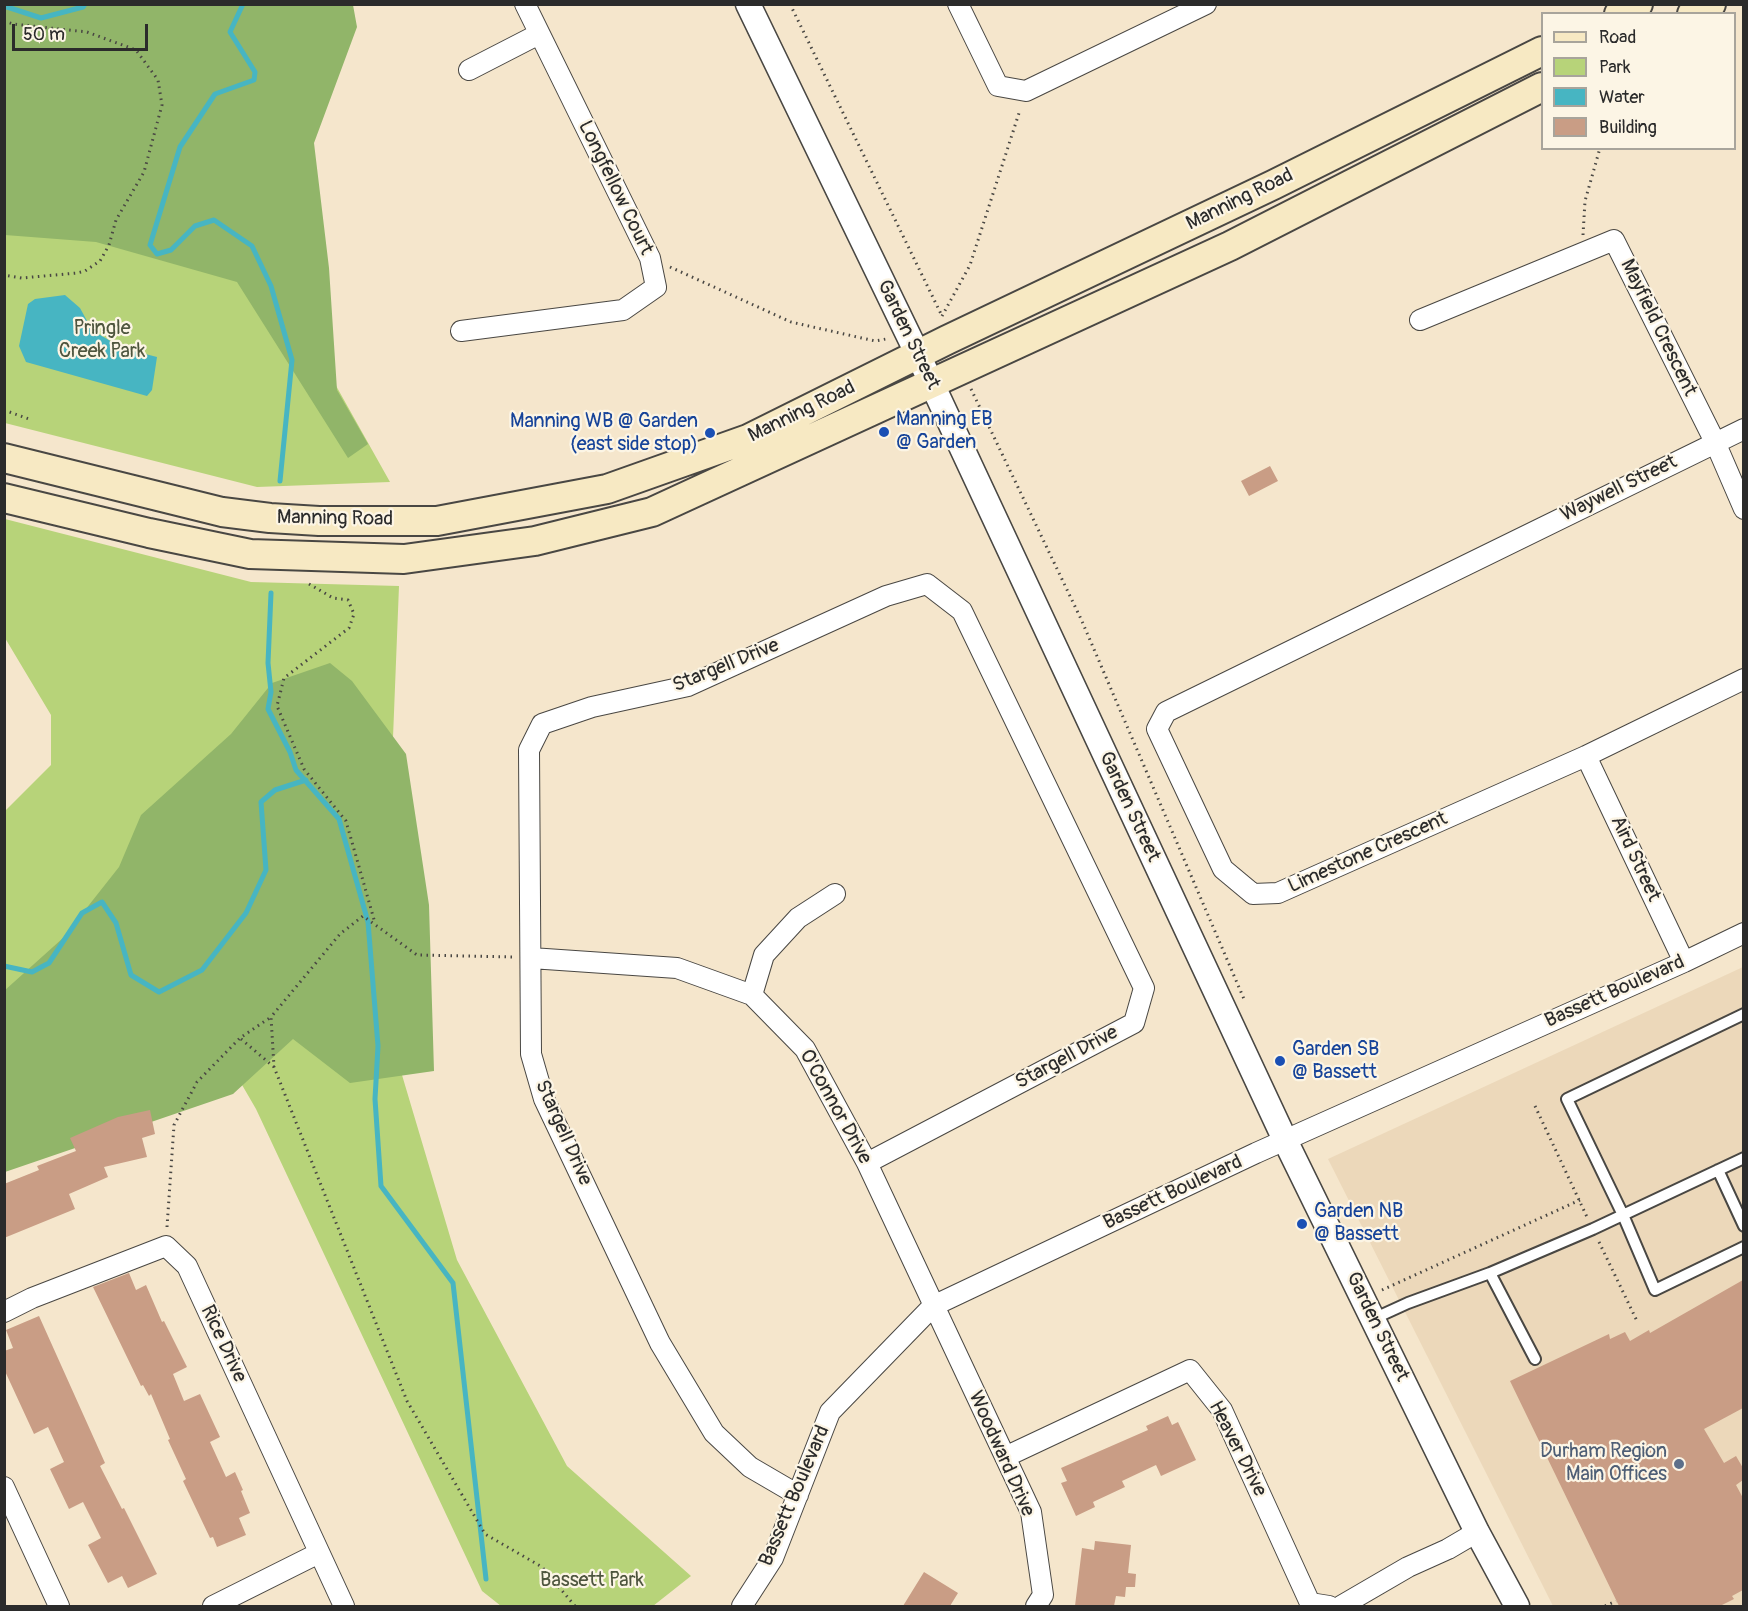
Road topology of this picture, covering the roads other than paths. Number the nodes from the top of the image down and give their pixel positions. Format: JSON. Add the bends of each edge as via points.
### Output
{"nodes":[{"id":1,"x":525,"y":4,"type":"edge"},
{"id":2,"x":748,"y":4,"type":"edge"},
{"id":3,"x":958,"y":4,"type":"edge"},
{"id":4,"x":1206,"y":4,"type":"edge"},
{"id":5,"x":1638,"y":4,"type":"edge"},
{"id":6,"x":1711,"y":4,"type":"edge"},
{"id":7,"x":1623,"y":12,"type":"edge"},
{"id":8,"x":1696,"y":12,"type":"edge"},
{"id":9,"x":539,"y":34,"type":"junction"},
{"id":10,"x":1541,"y":51,"type":"edge"},
{"id":11,"x":470,"y":70,"type":"dead end"},
{"id":12,"x":1541,"y":88,"type":"edge"},
{"id":13,"x":1420,"y":320,"type":"dead end"},
{"id":14,"x":461,"y":331,"type":"dead end"},
{"id":15,"x":918,"y":354,"type":"junction"},
{"id":16,"x":932,"y":384,"type":"junction"},
{"id":17,"x":1743,"y":429,"type":"edge"},
{"id":18,"x":1714,"y":442,"type":"junction"},
{"id":19,"x":4,"y":458,"type":"edge"},
{"id":20,"x":4,"y":498,"type":"edge"},
{"id":21,"x":1743,"y":509,"type":"edge"},
{"id":22,"x":1494,"y":550,"type":"joint"},
{"id":23,"x":1743,"y":679,"type":"edge"},
{"id":24,"x":1586,"y":756,"type":"junction"},
{"id":25,"x":836,"y":894,"type":"dead end"},
{"id":26,"x":1743,"y":933,"type":"edge"},
{"id":27,"x":531,"y":958,"type":"junction"},
{"id":28,"x":1684,"y":962,"type":"junction"},
{"id":29,"x":752,"y":995,"type":"junction"},
{"id":30,"x":1743,"y":1014,"type":"edge"},
{"id":31,"x":1285,"y":1140,"type":"junction"},
{"id":32,"x":1743,"y":1158,"type":"edge"},
{"id":33,"x":867,"y":1163,"type":"junction"},
{"id":34,"x":1718,"y":1170,"type":"junction"},
{"id":35,"x":1623,"y":1215,"type":"junction"},
{"id":36,"x":1743,"y":1226,"type":"edge"},
{"id":37,"x":1743,"y":1247,"type":"edge"},
{"id":38,"x":1490,"y":1273,"type":"junction"},
{"id":39,"x":933,"y":1306,"type":"junction"},
{"id":40,"x":1368,"y":1309,"type":"junction"},
{"id":41,"x":4,"y":1312,"type":"edge"},
{"id":42,"x":1534,"y":1359,"type":"dead end"},
{"id":43,"x":1005,"y":1457,"type":"junction"},
{"id":44,"x":4,"y":1487,"type":"edge"},
{"id":45,"x":798,"y":1495,"type":"junction"},
{"id":46,"x":1477,"y":1532,"type":"junction"},
{"id":47,"x":319,"y":1553,"type":"junction"},
{"id":48,"x":59,"y":1606,"type":"edge"},
{"id":49,"x":213,"y":1606,"type":"edge"},
{"id":50,"x":344,"y":1606,"type":"edge"},
{"id":51,"x":742,"y":1606,"type":"edge"},
{"id":52,"x":1036,"y":1606,"type":"edge"},
{"id":53,"x":1329,"y":1606,"type":"edge"},
{"id":54,"x":1341,"y":1606,"type":"edge"},
{"id":55,"x":1517,"y":1606,"type":"edge"}],
"edges":[{"from":1,"to":9,"type":"street","name":"Longfellow Court"},
{"from":2,"to":15,"type":"street","name":"Garden Street"},
{"from":3,"to":4,"type":"street","via":[[998,86],[1026,91]]},
{"from":5,"to":7,"type":"main road"},
{"from":6,"to":8,"type":"main road"},
{"from":9,"to":11,"type":"street"},
{"from":9,"to":14,"type":"street","name":"Longfellow Court","via":[[650,258],[656,287],[623,310]]},
{"from":10,"to":15,"type":"main road","name":"Manning Road"},
{"from":12,"to":16,"type":"main road","name":"Manning Road","via":[[1230,246]]},
{"from":13,"to":18,"type":"street","name":"Mayfield Crescent","via":[[1614,240]]},
{"from":15,"to":16,"type":"street","name":"Garden Street"},
{"from":15,"to":19,"type":"main road","name":"Manning Road","via":[[748,439],[607,489],[437,521],[319,521],[222,512]]},
{"from":16,"to":20,"type":"main road","name":"Manning Road","via":[[652,512],[535,541],[404,559],[250,554]]},
{"from":16,"to":31,"type":"street","name":"Garden Street"},
{"from":17,"to":18,"type":"street","name":"Waywell Street"},
{"from":18,"to":21,"type":"street"},
{"from":18,"to":22,"type":"street","name":"Waywell Street"},
{"from":22,"to":24,"type":"street","name":"Limestone Crescent","via":[[1166,712],[1157,729],[1223,869],[1253,894],[1278,894]]},
{"from":23,"to":24,"type":"street","name":"Limestone Crescent"},
{"from":24,"to":28,"type":"street","name":"Aird Street"},
{"from":25,"to":29,"type":"street","via":[[798,918],[764,955]]},
{"from":26,"to":28,"type":"street","name":"Bassett Boulevard"},
{"from":27,"to":29,"type":"street","name":"O'Connor Drive","via":[[677,968]]},
{"from":27,"to":33,"type":"street","name":"Stargell Drive","via":[[529,750],[542,724],[592,707],[688,686],[886,596],[927,584],[962,611],[1144,988],[1134,1023]]},
{"from":27,"to":45,"type":"street","name":"Stargell Drive","via":[[531,1054],[544,1099],[660,1343],[714,1433],[750,1467]]},
{"from":28,"to":31,"type":"street","name":"Bassett Boulevard"},
{"from":29,"to":33,"type":"street","name":"O'Connor Drive","via":[[805,1049]]},
{"from":30,"to":35,"type":"lane","via":[[1567,1100]]},
{"from":31,"to":39,"type":"street","name":"Bassett Boulevard"},
{"from":31,"to":40,"type":"street","name":"Garden Street"},
{"from":32,"to":34,"type":"lane"},
{"from":33,"to":39,"type":"street","name":"O'Connor Drive"},
{"from":34,"to":35,"type":"lane"},
{"from":34,"to":36,"type":"lane"},
{"from":35,"to":37,"type":"lane","via":[[1655,1290]]},
{"from":35,"to":38,"type":"lane"},
{"from":38,"to":40,"type":"lane","via":[[1408,1304]]},
{"from":38,"to":42,"type":"lane"},
{"from":39,"to":43,"type":"street","name":"Woodward Drive"},
{"from":39,"to":45,"type":"street","name":"Bassett Boulevard","via":[[830,1412]]},
{"from":40,"to":46,"type":"street","name":"Garden Street"},
{"from":41,"to":47,"type":"street","name":"Rice Drive","via":[[166,1246],[188,1266]]},
{"from":43,"to":52,"type":"street","name":"Woodward Drive","via":[[1031,1512],[1043,1596]]},
{"from":43,"to":53,"type":"street","name":"Heaver Drive","via":[[1190,1370],[1222,1410],[1310,1603]]},
{"from":44,"to":48,"type":"street"},
{"from":45,"to":51,"type":"street","name":"Bassett Boulevard","via":[[773,1558]]},
{"from":46,"to":54,"type":"street"},
{"from":46,"to":55,"type":"street","name":"Garden Street"},
{"from":47,"to":49,"type":"street"},
{"from":47,"to":50,"type":"street","name":"Rice Drive"}]}
